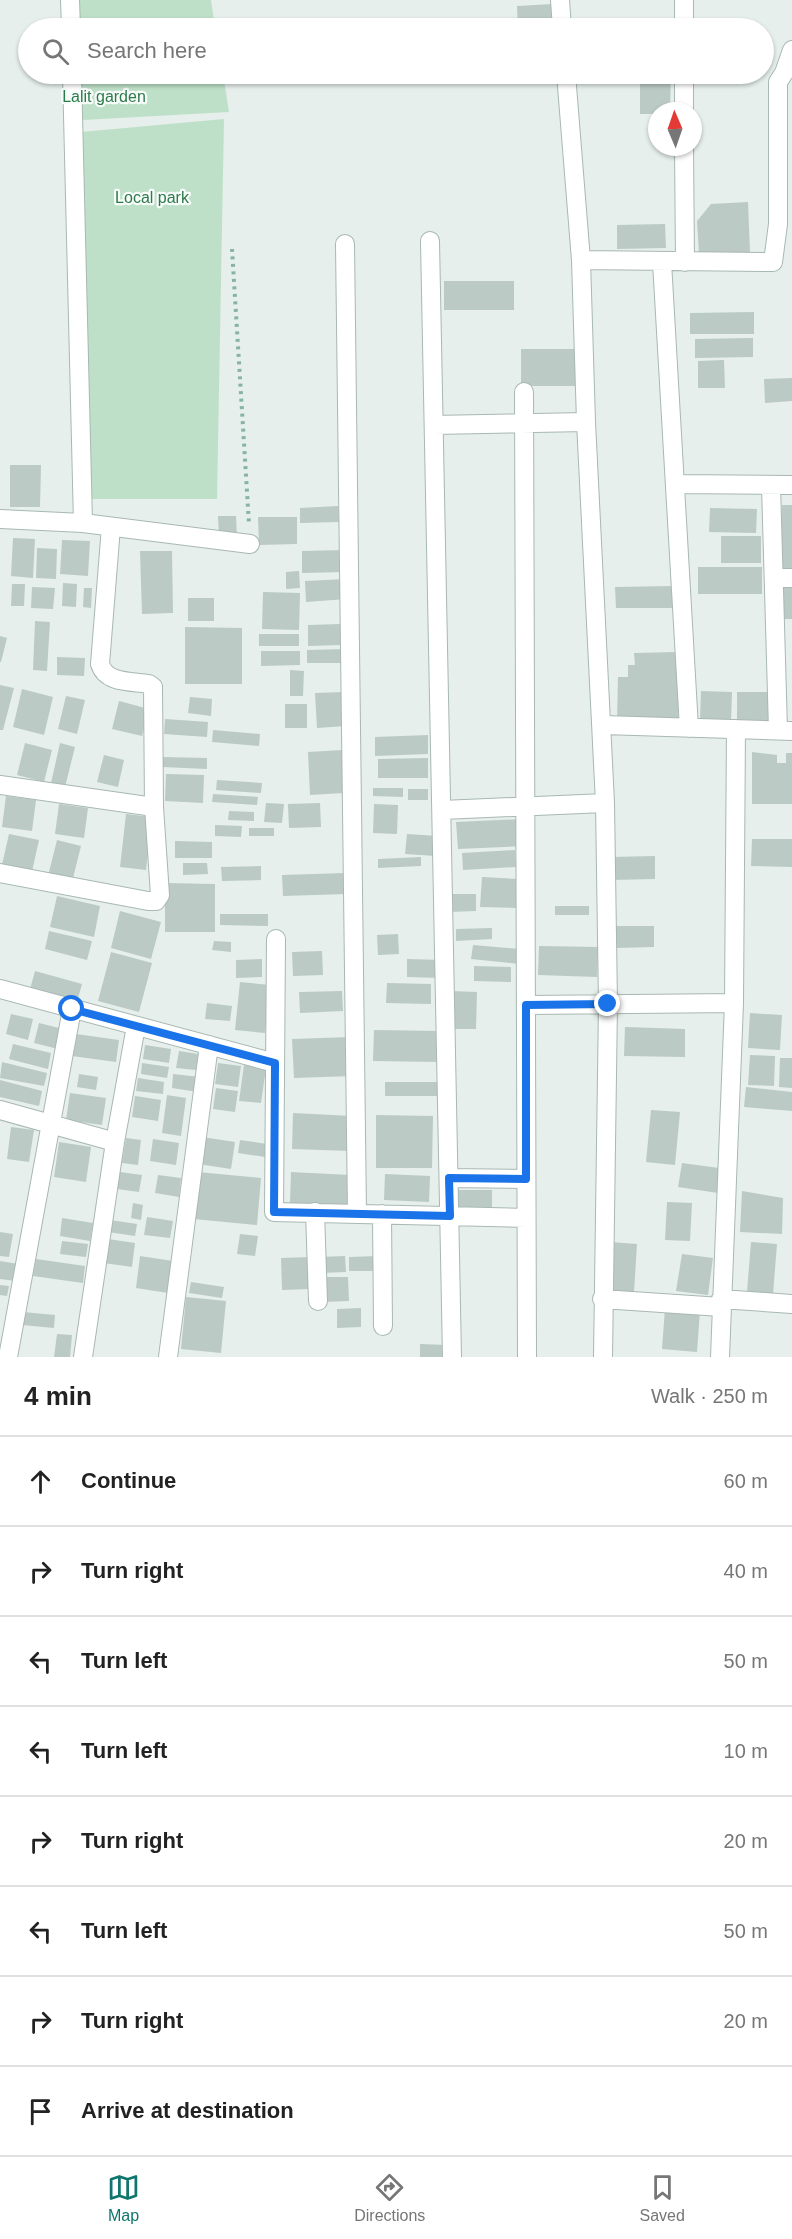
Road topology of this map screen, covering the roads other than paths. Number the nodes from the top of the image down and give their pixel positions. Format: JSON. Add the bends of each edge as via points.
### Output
{"nodes":[{"id":1,"x":70,"y":0,"type":"edge"},
{"id":2,"x":560,"y":0,"type":"edge"},
{"id":3,"x":684,"y":0,"type":"edge"},
{"id":4,"x":71,"y":18,"type":"edge"},
{"id":5,"x":561,"y":18,"type":"edge"},
{"id":6,"x":684,"y":18,"type":"edge"},
{"id":7,"x":792,"y":50,"type":"edge"},
{"id":8,"x":788,"y":73,"type":"edge"},
{"id":9,"x":72,"y":84,"type":"edge"},
{"id":10,"x":567,"y":84,"type":"edge"},
{"id":11,"x":684,"y":84,"type":"edge"},
{"id":12,"x":684,"y":102,"type":"edge"},
{"id":13,"x":684,"y":156,"type":"edge"},
{"id":14,"x":430,"y":241,"type":"dead end"},
{"id":15,"x":345,"y":244,"type":"dead end"},
{"id":16,"x":581,"y":260,"type":"junction"},
{"id":17,"x":663,"y":262,"type":"junction"},
{"id":18,"x":685,"y":262,"type":"junction"},
{"id":19,"x":524,"y":392,"type":"dead end"},
{"id":20,"x":524,"y":423,"type":"junction"},
{"id":21,"x":586,"y":423,"type":"junction"},
{"id":22,"x":434,"y":425,"type":"junction"},
{"id":23,"x":675,"y":484,"type":"junction"},
{"id":24,"x":771,"y":484,"type":"junction"},
{"id":25,"x":792,"y":485,"type":"edge"},
{"id":26,"x":0,"y":519,"type":"edge"},
{"id":27,"x":83,"y":523,"type":"junction"},
{"id":28,"x":111,"y":527,"type":"junction"},
{"id":29,"x":250,"y":544,"type":"road end"},
{"id":30,"x":783,"y":578,"type":"edge"},
{"id":31,"x":603,"y":725,"type":"junction"},
{"id":32,"x":689,"y":728,"type":"junction"},
{"id":33,"x":736,"y":729,"type":"junction"},
{"id":34,"x":785,"y":731,"type":"edge"},
{"id":35,"x":0,"y":785,"type":"edge"},
{"id":36,"x":605,"y":803,"type":"junction"},
{"id":37,"x":154,"y":807,"type":"junction"},
{"id":38,"x":525,"y":807,"type":"junction"},
{"id":39,"x":442,"y":810,"type":"junction"},
{"id":40,"x":0,"y":873,"type":"edge"},
{"id":41,"x":276,"y":939,"type":"dead end"},
{"id":42,"x":1,"y":996,"type":"edge"},
{"id":43,"x":734,"y":1003,"type":"junction"},
{"id":44,"x":608,"y":1004,"type":"junction"},
{"id":45,"x":526,"y":1005,"type":"junction"},
{"id":46,"x":72,"y":1009,"type":"junction"},
{"id":47,"x":136,"y":1026,"type":"junction"},
{"id":48,"x":209,"y":1045,"type":"junction"},
{"id":49,"x":275,"y":1063,"type":"junction"},
{"id":50,"x":0,"y":1110,"type":"edge"},
{"id":51,"x":51,"y":1125,"type":"junction"},
{"id":52,"x":115,"y":1142,"type":"junction"},
{"id":53,"x":449,"y":1178,"type":"junction"},
{"id":54,"x":526,"y":1179,"type":"junction"},
{"id":55,"x":315,"y":1212,"type":"junction"},
{"id":56,"x":357,"y":1213,"type":"junction"},
{"id":57,"x":382,"y":1214,"type":"junction"},
{"id":58,"x":450,"y":1216,"type":"junction"},
{"id":59,"x":526,"y":1218,"type":"junction"},
{"id":60,"x":602,"y":1299,"type":"junction"},
{"id":61,"x":318,"y":1301,"type":"dead end"},
{"id":62,"x":721,"y":1303,"type":"junction"},
{"id":63,"x":792,"y":1304,"type":"edge"},
{"id":64,"x":383,"y":1326,"type":"dead end"},
{"id":65,"x":8,"y":1357,"type":"edge"},
{"id":66,"x":83,"y":1357,"type":"edge"},
{"id":67,"x":168,"y":1357,"type":"edge"},
{"id":68,"x":452,"y":1357,"type":"edge"},
{"id":69,"x":527,"y":1357,"type":"edge"},
{"id":70,"x":603,"y":1357,"type":"edge"},
{"id":71,"x":720,"y":1357,"type":"edge"}],
"edges":[{"from":1,"to":4,"type":"street"},
{"from":2,"to":5,"type":"street"},
{"from":3,"to":6,"type":"street"},
{"from":7,"to":8,"type":"street"},
{"from":8,"to":18,"type":"street","via":[[778,82],[778,224],[773,262]]},
{"from":9,"to":27,"type":"street"},
{"from":10,"to":16,"type":"street"},
{"from":11,"to":12,"type":"street"},
{"from":13,"to":18,"type":"street"},
{"from":14,"to":22,"type":"street"},
{"from":15,"to":56,"type":"street"},
{"from":16,"to":17,"type":"street"},
{"from":16,"to":21,"type":"street"},
{"from":17,"to":18,"type":"street"},
{"from":17,"to":23,"type":"street"},
{"from":19,"to":20,"type":"street"},
{"from":20,"to":21,"type":"street"},
{"from":20,"to":22,"type":"street"},
{"from":20,"to":38,"type":"street"},
{"from":21,"to":31,"type":"street"},
{"from":22,"to":39,"type":"street"},
{"from":23,"to":24,"type":"street"},
{"from":23,"to":32,"type":"street"},
{"from":24,"to":25,"type":"street"},
{"from":24,"to":30,"type":"street"},
{"from":26,"to":27,"type":"street"},
{"from":27,"to":28,"type":"street"},
{"from":28,"to":29,"type":"street"},
{"from":28,"to":37,"type":"street","via":[[100,664],[104,674],[111,678],[153,687]]},
{"from":30,"to":34,"type":"street"},
{"from":31,"to":32,"type":"street"},
{"from":31,"to":36,"type":"street"},
{"from":32,"to":33,"type":"street"},
{"from":33,"to":34,"type":"street"},
{"from":33,"to":43,"type":"street"},
{"from":35,"to":37,"type":"street"},
{"from":36,"to":38,"type":"street"},
{"from":36,"to":44,"type":"street"},
{"from":37,"to":40,"type":"street","via":[[161,892],[156,900]]},
{"from":38,"to":39,"type":"street"},
{"from":38,"to":45,"type":"street"},
{"from":39,"to":53,"type":"street"},
{"from":41,"to":49,"type":"street"},
{"from":42,"to":46,"type":"street"},
{"from":43,"to":44,"type":"street"},
{"from":43,"to":62,"type":"street"},
{"from":44,"to":45,"type":"street"},
{"from":44,"to":60,"type":"street"},
{"from":45,"to":54,"type":"street"},
{"from":46,"to":47,"type":"street"},
{"from":46,"to":51,"type":"street"},
{"from":47,"to":48,"type":"street"},
{"from":47,"to":52,"type":"street"},
{"from":48,"to":49,"type":"street"},
{"from":48,"to":67,"type":"street"},
{"from":49,"to":55,"type":"street","via":[[274,1212]]},
{"from":50,"to":51,"type":"street"},
{"from":51,"to":52,"type":"street"},
{"from":51,"to":65,"type":"street"},
{"from":52,"to":66,"type":"street"},
{"from":53,"to":54,"type":"street"},
{"from":53,"to":58,"type":"street"},
{"from":54,"to":59,"type":"street"},
{"from":55,"to":56,"type":"street"},
{"from":55,"to":61,"type":"street"},
{"from":56,"to":57,"type":"street"},
{"from":57,"to":58,"type":"street"},
{"from":57,"to":64,"type":"street"},
{"from":58,"to":59,"type":"street"},
{"from":58,"to":68,"type":"street"},
{"from":59,"to":69,"type":"street"},
{"from":60,"to":62,"type":"street"},
{"from":60,"to":70,"type":"street"},
{"from":62,"to":63,"type":"street"},
{"from":62,"to":71,"type":"street"}]}
